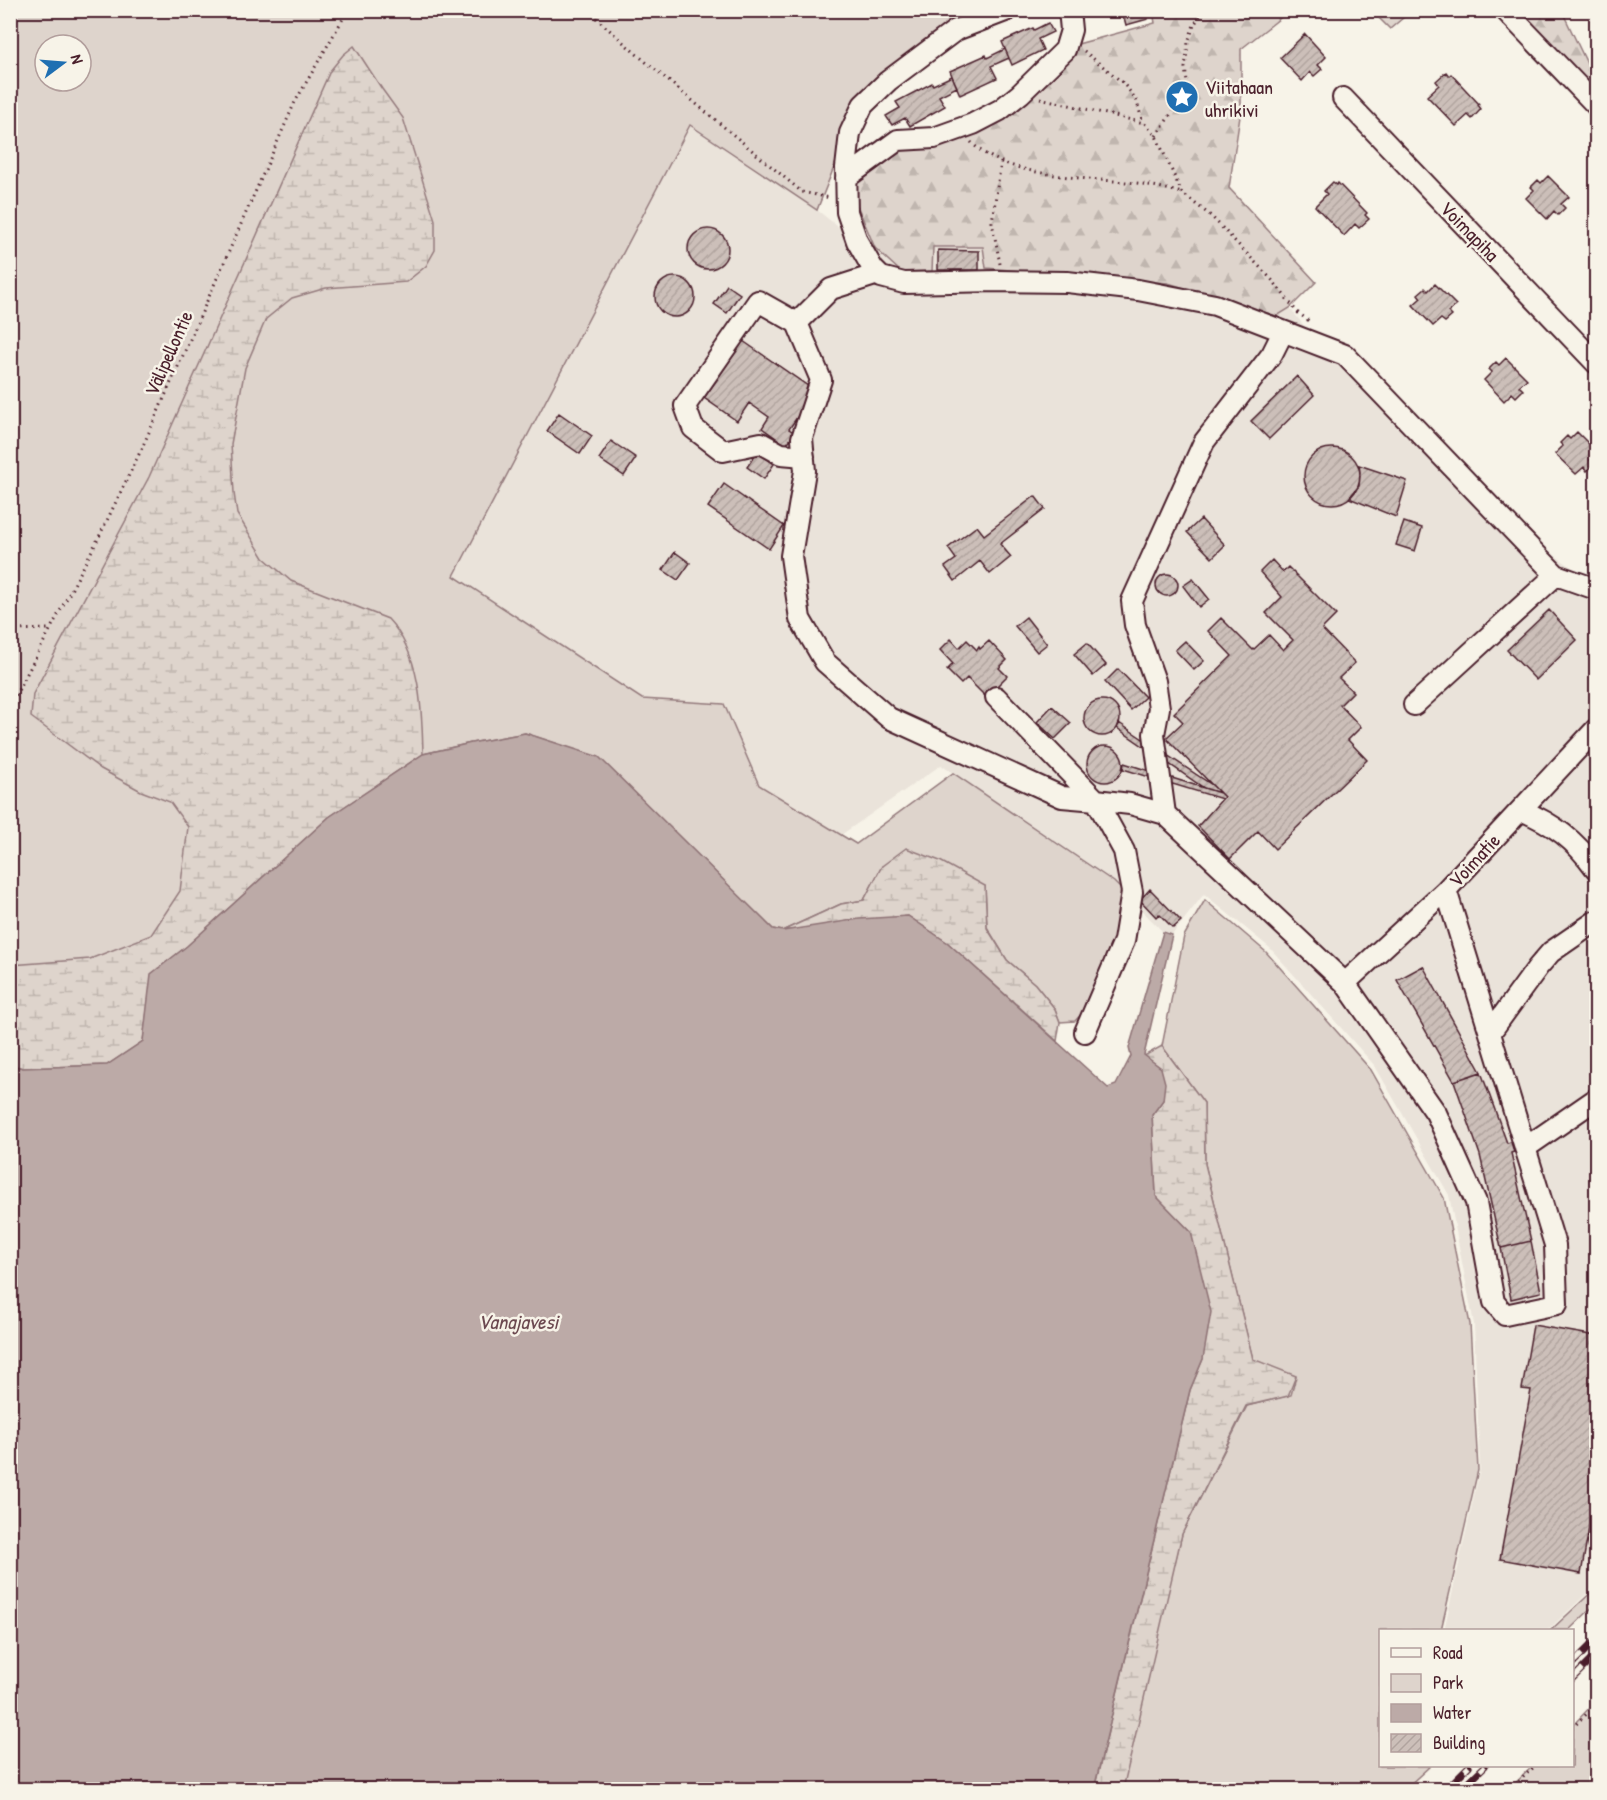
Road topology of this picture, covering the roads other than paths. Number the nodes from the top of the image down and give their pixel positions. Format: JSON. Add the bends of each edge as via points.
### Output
{"nodes":[{"id":1,"x":1008,"y":10,"type":"edge"},
{"id":2,"x":1068,"y":10,"type":"edge"},
{"id":3,"x":1505,"y":10,"type":"edge"},
{"id":4,"x":1343,"y":98,"type":"dead end"},
{"id":5,"x":1596,"y":105,"type":"edge"},
{"id":6,"x":846,"y":186,"type":"junction"},
{"id":7,"x":878,"y":273,"type":"junction"},
{"id":8,"x":797,"y":323,"type":"junction"},
{"id":9,"x":1283,"y":332,"type":"junction"},
{"id":10,"x":1596,"y":363,"type":"edge"},
{"id":11,"x":804,"y":456,"type":"junction"},
{"id":12,"x":1556,"y":575,"type":"junction"},
{"id":13,"x":1596,"y":589,"type":"edge"},
{"id":14,"x":996,"y":697,"type":"dead end"},
{"id":15,"x":1414,"y":705,"type":"dead end"},
{"id":16,"x":1596,"y":729,"type":"edge"},
{"id":17,"x":1096,"y":800,"type":"junction"},
{"id":18,"x":1521,"y":810,"type":"junction"},
{"id":19,"x":1165,"y":814,"type":"junction"},
{"id":20,"x":1596,"y":869,"type":"edge"},
{"id":21,"x":1446,"y":890,"type":"junction"},
{"id":22,"x":1596,"y":921,"type":"edge"},
{"id":23,"x":1345,"y":983,"type":"junction"},
{"id":24,"x":1085,"y":1032,"type":"dead end"},
{"id":25,"x":1490,"y":1033,"type":"junction"},
{"id":26,"x":1596,"y":1099,"type":"edge"},
{"id":27,"x":1525,"y":1148,"type":"junction"}],
"edges":[{"from":1,"to":6,"type":"street","via":[[956,30],[863,105],[850,133]]},
{"from":2,"to":6,"type":"street","via":[[1071,30],[1065,50],[1020,94],[973,124],[934,138],[898,140]]},
{"from":3,"to":5,"type":"street"},
{"from":4,"to":10,"type":"street","name":"Voimapiha"},
{"from":6,"to":7,"type":"street","via":[[847,212],[856,241]]},
{"from":7,"to":8,"type":"street","via":[[831,289]]},
{"from":7,"to":9,"type":"street","via":[[904,283],[1067,282],[1138,290],[1215,305]]},
{"from":8,"to":11,"type":"street","via":[[821,380],[802,438]]},
{"from":8,"to":11,"type":"street","via":[[758,301],[685,406],[693,428],[723,451],[761,443],[781,454]]},
{"from":9,"to":12,"type":"street","via":[[1345,355]]},
{"from":9,"to":19,"type":"street","via":[[1272,354],[1204,442],[1132,601],[1135,625],[1155,681],[1159,708],[1154,734]]},
{"from":11,"to":17,"type":"street","via":[[805,471],[790,556],[800,619],[825,662],[889,718],[1062,797]]},
{"from":12,"to":13,"type":"street"},
{"from":12,"to":15,"type":"street"},
{"from":14,"to":17,"type":"street"},
{"from":16,"to":18,"type":"street","name":"Voimatie"},
{"from":17,"to":19,"type":"street"},
{"from":17,"to":24,"type":"street","via":[[1124,851],[1132,892],[1124,941]]},
{"from":18,"to":20,"type":"street","via":[[1563,832]]},
{"from":18,"to":21,"type":"street","name":"Voimatie"},
{"from":19,"to":23,"type":"street"},
{"from":21,"to":23,"type":"street","name":"Voimatie"},
{"from":21,"to":25,"type":"street"},
{"from":22,"to":25,"type":"street","via":[[1551,952]]},
{"from":23,"to":27,"type":"street","via":[[1436,1113],[1476,1203],[1494,1302],[1504,1315],[1557,1304],[1555,1245]]},
{"from":25,"to":27,"type":"street"},
{"from":26,"to":27,"type":"street"}]}
